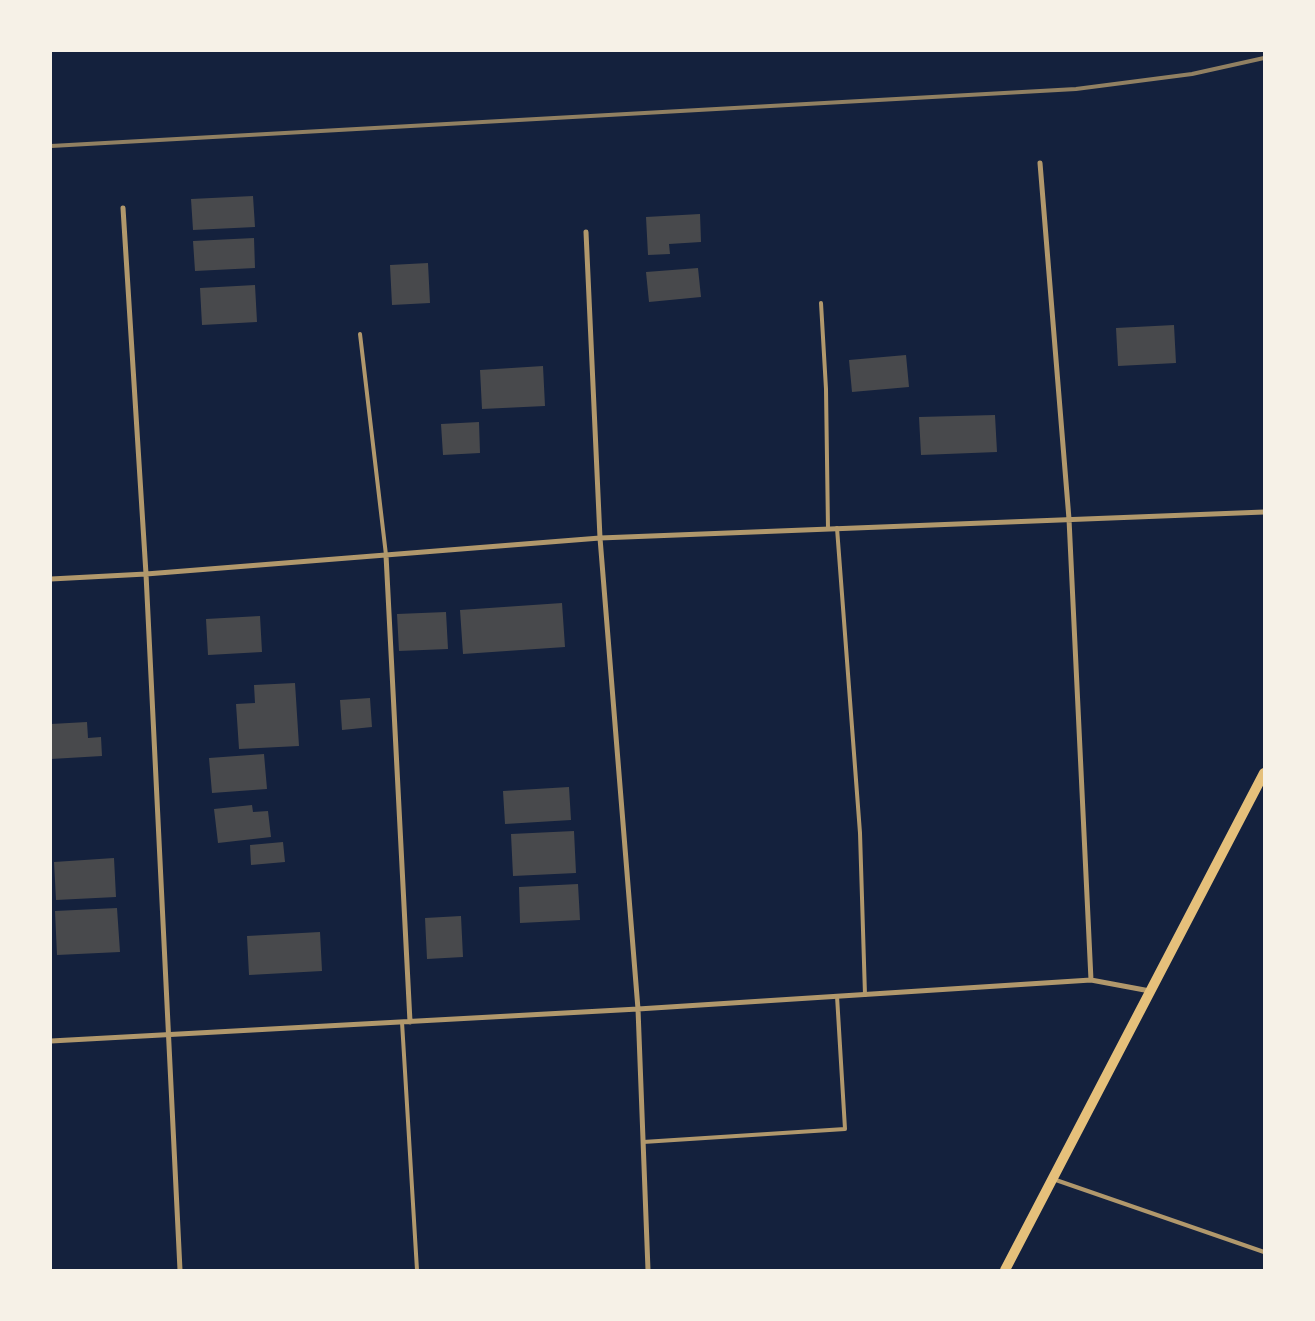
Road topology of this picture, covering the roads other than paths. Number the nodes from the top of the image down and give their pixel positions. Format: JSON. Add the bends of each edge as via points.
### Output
{"nodes":[{"id":1,"x":1040,"y":163,"type":"dead end"},
{"id":2,"x":123,"y":208,"type":"dead end"},
{"id":3,"x":586,"y":232,"type":"dead end"},
{"id":4,"x":820,"y":303,"type":"dead end"},
{"id":5,"x":360,"y":334,"type":"dead end"},
{"id":6,"x":1264,"y":512,"type":"edge"},
{"id":7,"x":1069,"y":519,"type":"junction"},
{"id":8,"x":837,"y":528,"type":"junction"},
{"id":9,"x":828,"y":529,"type":"junction"},
{"id":10,"x":600,"y":538,"type":"junction"},
{"id":11,"x":386,"y":554,"type":"junction"},
{"id":12,"x":146,"y":574,"type":"junction"},
{"id":13,"x":51,"y":578,"type":"edge"},
{"id":14,"x":1264,"y":773,"type":"edge"},
{"id":15,"x":1091,"y":980,"type":"junction"},
{"id":16,"x":1152,"y":991,"type":"junction"},
{"id":17,"x":865,"y":995,"type":"junction"},
{"id":18,"x":837,"y":996,"type":"junction"},
{"id":19,"x":638,"y":1009,"type":"junction"},
{"id":20,"x":402,"y":1022,"type":"junction"},
{"id":21,"x":410,"y":1022,"type":"junction"},
{"id":22,"x":167,"y":1034,"type":"junction"},
{"id":23,"x":51,"y":1041,"type":"edge"},
{"id":24,"x":643,"y":1142,"type":"junction"},
{"id":25,"x":1053,"y":1179,"type":"junction"},
{"id":26,"x":1264,"y":1252,"type":"edge"},
{"id":27,"x":180,"y":1270,"type":"edge"},
{"id":28,"x":417,"y":1270,"type":"edge"},
{"id":29,"x":648,"y":1270,"type":"edge"},
{"id":30,"x":1005,"y":1270,"type":"edge"}],
"edges":[{"from":1,"to":7,"type":"street"},
{"from":2,"to":12,"type":"street"},
{"from":3,"to":10,"type":"street"},
{"from":4,"to":9,"type":"lane","via":[[826,389]]},
{"from":5,"to":11,"type":"lane"},
{"from":6,"to":7,"type":"street"},
{"from":7,"to":8,"type":"street"},
{"from":7,"to":15,"type":"street"},
{"from":8,"to":9,"type":"street"},
{"from":8,"to":17,"type":"lane","via":[[860,833]]},
{"from":9,"to":10,"type":"street"},
{"from":10,"to":11,"type":"street"},
{"from":10,"to":19,"type":"street"},
{"from":11,"to":12,"type":"street"},
{"from":11,"to":21,"type":"street"},
{"from":12,"to":13,"type":"street"},
{"from":12,"to":22,"type":"street"},
{"from":14,"to":16,"type":"main road"},
{"from":15,"to":16,"type":"street"},
{"from":15,"to":17,"type":"street"},
{"from":16,"to":25,"type":"main road"},
{"from":17,"to":18,"type":"street"},
{"from":18,"to":19,"type":"street"},
{"from":18,"to":24,"type":"lane","via":[[845,1129]]},
{"from":19,"to":21,"type":"street"},
{"from":19,"to":24,"type":"street"},
{"from":20,"to":21,"type":"street"},
{"from":20,"to":22,"type":"street"},
{"from":20,"to":28,"type":"lane"},
{"from":22,"to":23,"type":"street"},
{"from":22,"to":27,"type":"street"},
{"from":24,"to":29,"type":"street"},
{"from":25,"to":26,"type":"lane"},
{"from":25,"to":30,"type":"main road"}]}
